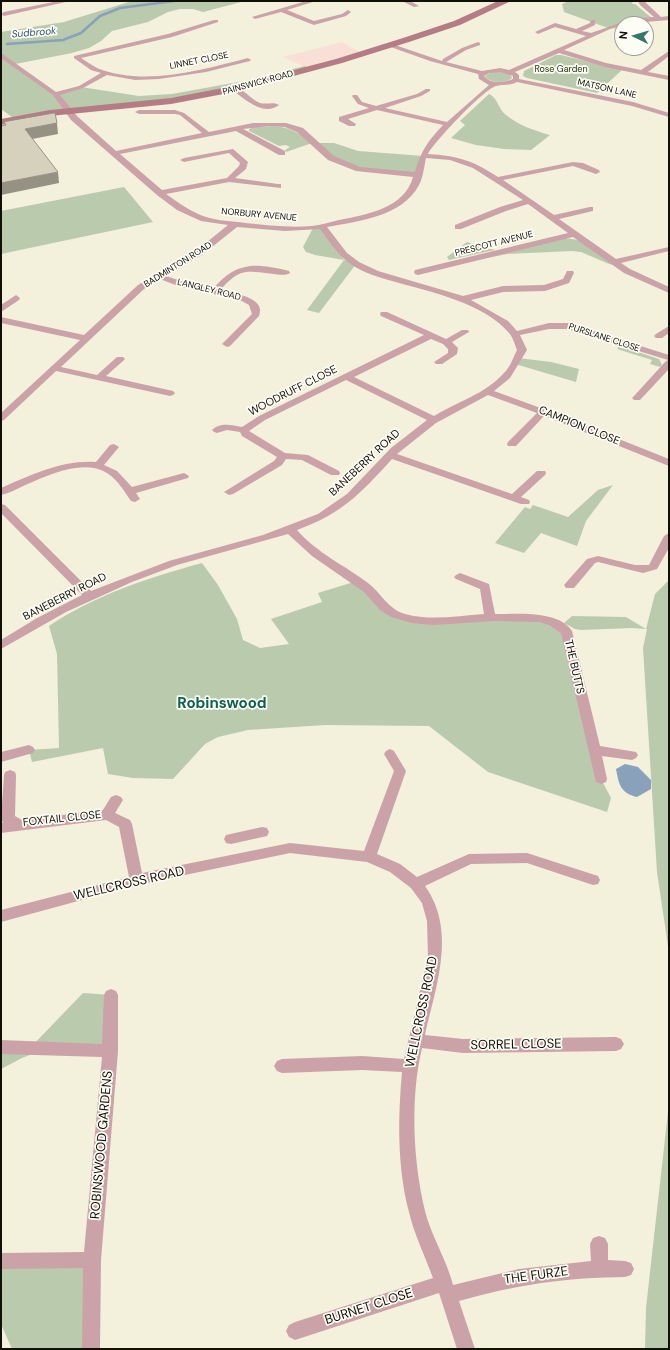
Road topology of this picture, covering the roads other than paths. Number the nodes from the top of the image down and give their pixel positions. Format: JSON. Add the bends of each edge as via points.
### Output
{"nodes":[{"id":1,"x":67,"y":1,"type":"edge"},
{"id":2,"x":313,"y":1,"type":"edge"},
{"id":3,"x":404,"y":1,"type":"edge"},
{"id":4,"x":504,"y":1,"type":"edge"},
{"id":5,"x":641,"y":1,"type":"edge"},
{"id":6,"x":417,"y":6,"type":"dead end"},
{"id":7,"x":7,"y":8,"type":"dead end"},
{"id":8,"x":282,"y":10,"type":"junction"},
{"id":9,"x":14,"y":12,"type":"junction"},
{"id":10,"x":348,"y":12,"type":"dead end"},
{"id":11,"x":4,"y":14,"type":"dead end"},
{"id":12,"x":255,"y":17,"type":"dead end"},
{"id":13,"x":659,"y":18,"type":"junction"},
{"id":14,"x":669,"y":18,"type":"edge"},
{"id":15,"x":654,"y":19,"type":"edge"},
{"id":16,"x":216,"y":21,"type":"dead end"},
{"id":17,"x":593,"y":22,"type":"dead end"},
{"id":18,"x":203,"y":25,"type":"junction"},
{"id":19,"x":614,"y":25,"type":"edge"},
{"id":20,"x":211,"y":27,"type":"dead end"},
{"id":21,"x":576,"y":31,"type":"junction"},
{"id":22,"x":538,"y":32,"type":"dead end"},
{"id":23,"x":591,"y":35,"type":"junction"},
{"id":24,"x":478,"y":44,"type":"dead end"},
{"id":25,"x":390,"y":45,"type":"junction"},
{"id":26,"x":557,"y":50,"type":"junction"},
{"id":27,"x":669,"y":53,"type":"edge"},
{"id":28,"x":1,"y":55,"type":"edge"},
{"id":29,"x":248,"y":60,"type":"dead end"},
{"id":30,"x":536,"y":61,"type":"junction"},
{"id":31,"x":445,"y":62,"type":"junction"},
{"id":32,"x":498,"y":64,"type":"dead end"},
{"id":33,"x":470,"y":66,"type":"dead end"},
{"id":34,"x":510,"y":72,"type":"junction"},
{"id":35,"x":643,"y":72,"type":"junction"},
{"id":36,"x":483,"y":73,"type":"junction"},
{"id":37,"x":105,"y":74,"type":"junction"},
{"id":38,"x":669,"y":78,"type":"edge"},
{"id":39,"x":516,"y":80,"type":"junction"},
{"id":40,"x":494,"y":84,"type":"junction"},
{"id":41,"x":234,"y":89,"type":"junction"},
{"id":42,"x":428,"y":90,"type":"dead end"},
{"id":43,"x":55,"y":94,"type":"junction"},
{"id":44,"x":355,"y":96,"type":"dead end"},
{"id":45,"x":276,"y":105,"type":"dead end"},
{"id":46,"x":375,"y":108,"type":"junction"},
{"id":47,"x":67,"y":111,"type":"junction"},
{"id":48,"x":139,"y":112,"type":"dead end"},
{"id":49,"x":669,"y":115,"type":"edge"},
{"id":50,"x":1,"y":122,"type":"edge"},
{"id":51,"x":352,"y":124,"type":"dead end"},
{"id":52,"x":448,"y":124,"type":"junction"},
{"id":53,"x":236,"y":128,"type":"junction"},
{"id":54,"x":207,"y":134,"type":"junction"},
{"id":55,"x":115,"y":153,"type":"junction"},
{"id":56,"x":282,"y":153,"type":"dead end"},
{"id":57,"x":423,"y":156,"type":"junction"},
{"id":58,"x":550,"y":158,"type":"dead end"},
{"id":59,"x":184,"y":160,"type":"dead end"},
{"id":60,"x":559,"y":166,"type":"junction"},
{"id":61,"x":596,"y":172,"type":"dead end"},
{"id":62,"x":418,"y":175,"type":"junction"},
{"id":63,"x":498,"y":179,"type":"junction"},
{"id":64,"x":228,"y":180,"type":"junction"},
{"id":65,"x":278,"y":186,"type":"dead end"},
{"id":66,"x":160,"y":193,"type":"junction"},
{"id":67,"x":529,"y":201,"type":"junction"},
{"id":68,"x":590,"y":210,"type":"dead end"},
{"id":69,"x":553,"y":218,"type":"junction"},
{"id":70,"x":235,"y":224,"type":"junction"},
{"id":71,"x":323,"y":227,"type":"junction"},
{"id":72,"x":458,"y":227,"type":"dead end"},
{"id":73,"x":574,"y":234,"type":"junction"},
{"id":74,"x":669,"y":249,"type":"edge"},
{"id":75,"x":614,"y":262,"type":"junction"},
{"id":76,"x":418,"y":272,"type":"dead end"},
{"id":77,"x":286,"y":273,"type":"dead end"},
{"id":78,"x":570,"y":273,"type":"dead end"},
{"id":79,"x":159,"y":276,"type":"junction"},
{"id":80,"x":668,"y":288,"type":"edge"},
{"id":81,"x":214,"y":292,"type":"junction"},
{"id":82,"x":16,"y":298,"type":"dead end"},
{"id":83,"x":463,"y":299,"type":"junction"},
{"id":84,"x":1,"y":309,"type":"edge"},
{"id":85,"x":384,"y":314,"type":"dead end"},
{"id":86,"x":1,"y":320,"type":"edge"},
{"id":87,"x":669,"y":329,"type":"edge"},
{"id":88,"x":465,"y":332,"type":"dead end"},
{"id":89,"x":515,"y":334,"type":"junction"},
{"id":90,"x":431,"y":336,"type":"junction"},
{"id":91,"x":660,"y":336,"type":"dead end"},
{"id":92,"x":85,"y":338,"type":"junction"},
{"id":93,"x":446,"y":342,"type":"junction"},
{"id":94,"x":227,"y":344,"type":"dead end"},
{"id":95,"x":669,"y":358,"type":"edge"},
{"id":96,"x":120,"y":359,"type":"dead end"},
{"id":97,"x":439,"y":362,"type":"dead end"},
{"id":98,"x":669,"y":363,"type":"edge"},
{"id":99,"x":54,"y":368,"type":"junction"},
{"id":100,"x":100,"y":377,"type":"junction"},
{"id":101,"x":347,"y":377,"type":"junction"},
{"id":102,"x":488,"y":392,"type":"junction"},
{"id":103,"x":170,"y":393,"type":"dead end"},
{"id":104,"x":638,"y":398,"type":"dead end"},
{"id":105,"x":543,"y":412,"type":"junction"},
{"id":106,"x":3,"y":413,"type":"edge"},
{"id":107,"x":434,"y":420,"type":"junction"},
{"id":108,"x":217,"y":430,"type":"dead end"},
{"id":109,"x":244,"y":430,"type":"junction"},
{"id":110,"x":512,"y":444,"type":"dead end"},
{"id":111,"x":114,"y":447,"type":"dead end"},
{"id":112,"x":390,"y":455,"type":"junction"},
{"id":113,"x":283,"y":456,"type":"junction"},
{"id":114,"x":669,"y":463,"type":"edge"},
{"id":115,"x":98,"y":466,"type":"junction"},
{"id":116,"x":335,"y":473,"type":"dead end"},
{"id":117,"x":541,"y":473,"type":"dead end"},
{"id":118,"x":184,"y":476,"type":"dead end"},
{"id":119,"x":1,"y":492,"type":"edge"},
{"id":120,"x":229,"y":492,"type":"dead end"},
{"id":121,"x":514,"y":498,"type":"junction"},
{"id":122,"x":525,"y":502,"type":"dead end"},
{"id":123,"x":1,"y":507,"type":"edge"},
{"id":124,"x":291,"y":530,"type":"junction"},
{"id":125,"x":669,"y":536,"type":"edge"},
{"id":126,"x":460,"y":577,"type":"dead end"},
{"id":127,"x":570,"y":585,"type":"dead end"},
{"id":128,"x":89,"y":596,"type":"junction"},
{"id":129,"x":490,"y":618,"type":"junction"},
{"id":130,"x":1,"y":645,"type":"edge"},
{"id":131,"x":30,"y":750,"type":"dead end"},
{"id":132,"x":594,"y":750,"type":"junction"},
{"id":133,"x":390,"y":754,"type":"dead end"},
{"id":134,"x":632,"y":755,"type":"dead end"},
{"id":135,"x":1,"y":757,"type":"edge"},
{"id":136,"x":10,"y":775,"type":"dead end"},
{"id":137,"x":601,"y":779,"type":"dead end"},
{"id":138,"x":116,"y":800,"type":"dead end"},
{"id":139,"x":107,"y":815,"type":"junction"},
{"id":140,"x":21,"y":825,"type":"junction"},
{"id":141,"x":1,"y":828,"type":"edge"},
{"id":142,"x":262,"y":832,"type":"dead end"},
{"id":143,"x":248,"y":836,"type":"junction"},
{"id":144,"x":231,"y":839,"type":"dead end"},
{"id":145,"x":254,"y":856,"type":"junction"},
{"id":146,"x":369,"y":858,"type":"junction"},
{"id":147,"x":137,"y":880,"type":"junction"},
{"id":148,"x":593,"y":880,"type":"dead end"},
{"id":149,"x":416,"y":884,"type":"junction"},
{"id":150,"x":1,"y":916,"type":"edge"},
{"id":151,"x":111,"y":995,"type":"dead end"},
{"id":152,"x":416,"y":1041,"type":"junction"},
{"id":153,"x":616,"y":1044,"type":"dead end"},
{"id":154,"x":1,"y":1047,"type":"edge"},
{"id":155,"x":110,"y":1051,"type":"junction"},
{"id":156,"x":282,"y":1066,"type":"dead end"},
{"id":157,"x":410,"y":1066,"type":"junction"},
{"id":158,"x":599,"y":1244,"type":"dead end"},
{"id":159,"x":92,"y":1260,"type":"junction"},
{"id":160,"x":1,"y":1261,"type":"edge"},
{"id":161,"x":600,"y":1269,"type":"junction"},
{"id":162,"x":625,"y":1269,"type":"dead end"},
{"id":163,"x":446,"y":1289,"type":"junction"},
{"id":164,"x":295,"y":1331,"type":"dead end"},
{"id":165,"x":91,"y":1349,"type":"edge"},
{"id":166,"x":466,"y":1349,"type":"edge"}],
"edges":[{"from":1,"to":9,"type":"street"},
{"from":2,"to":8,"type":"street"},
{"from":3,"to":6,"type":"street"},
{"from":4,"to":25,"type":"main road","name":"PAINSWICK ROAD","via":[[457,23]]},
{"from":5,"to":13,"type":"street"},
{"from":7,"to":9,"type":"street"},
{"from":8,"to":10,"type":"street","via":[[313,24]]},
{"from":8,"to":12,"type":"street"},
{"from":9,"to":11,"type":"street"},
{"from":13,"to":14,"type":"street"},
{"from":13,"to":15,"type":"street"},
{"from":16,"to":18,"type":"street","name":"LINNET CLOSE"},
{"from":17,"to":21,"type":"street","via":[[594,24]]},
{"from":18,"to":20,"type":"street"},
{"from":18,"to":37,"type":"street","name":"LINNET CLOSE","via":[[170,36],[74,55]]},
{"from":19,"to":23,"type":"street"},
{"from":21,"to":22,"type":"street","via":[[555,24]]},
{"from":21,"to":23,"type":"street"},
{"from":23,"to":26,"type":"street"},
{"from":24,"to":31,"type":"street","via":[[464,49]]},
{"from":25,"to":31,"type":"street"},
{"from":25,"to":41,"type":"main road","name":"PAINSWICK ROAD"},
{"from":26,"to":30,"type":"street"},
{"from":26,"to":35,"type":"street"},
{"from":27,"to":35,"type":"street"},
{"from":28,"to":43,"type":"street","name":"NORBURY AVENUE"},
{"from":29,"to":37,"type":"street","name":"LINNET CLOSE","via":[[170,77]]},
{"from":30,"to":32,"type":"street","via":[[527,57],[508,65]]},
{"from":30,"to":34,"type":"street"},
{"from":31,"to":33,"type":"street"},
{"from":31,"to":36,"type":"street"},
{"from":34,"to":36,"type":"street","via":[[492,70]]},
{"from":34,"to":39,"type":"street","via":[[516,75]]},
{"from":35,"to":38,"type":"street"},
{"from":36,"to":40,"type":"street","via":[[480,78]]},
{"from":37,"to":43,"type":"street","via":[[81,87]]},
{"from":39,"to":40,"type":"street","name":"MATSON LANE","via":[[506,84]]},
{"from":39,"to":49,"type":"street","name":"MATSON LANE","via":[[633,104]]},
{"from":40,"to":52,"type":"street","name":"NORBURY AVENUE"},
{"from":41,"to":45,"type":"street","via":[[257,105]]},
{"from":41,"to":47,"type":"main road","name":"PAINSWICK ROAD","via":[[171,101]]},
{"from":42,"to":46,"type":"street"},
{"from":43,"to":47,"type":"street","name":"NORBURY AVENUE"},
{"from":44,"to":46,"type":"street","via":[[360,103]]},
{"from":46,"to":51,"type":"street","via":[[342,119]]},
{"from":46,"to":52,"type":"street"},
{"from":47,"to":50,"type":"main road","name":"PAINSWICK ROAD"},
{"from":47,"to":55,"type":"street","name":"NORBURY AVENUE"},
{"from":48,"to":54,"type":"street","via":[[182,114]]},
{"from":52,"to":57,"type":"street","name":"NORBURY AVENUE","via":[[429,145]]},
{"from":53,"to":54,"type":"street"},
{"from":53,"to":56,"type":"street"},
{"from":53,"to":62,"type":"street","via":[[269,124],[286,125],[300,130],[331,158],[359,169]]},
{"from":54,"to":55,"type":"street"},
{"from":55,"to":66,"type":"street","name":"NORBURY AVENUE"},
{"from":57,"to":62,"type":"street","name":"NORBURY AVENUE"},
{"from":57,"to":63,"type":"street","via":[[461,161],[476,166]]},
{"from":58,"to":60,"type":"street"},
{"from":59,"to":64,"type":"street","via":[[230,151],[244,162],[243,167]]},
{"from":60,"to":61,"type":"street","via":[[580,165]]},
{"from":60,"to":63,"type":"street"},
{"from":62,"to":71,"type":"street","name":"NORBURY AVENUE","via":[[411,191],[391,207],[370,216]]},
{"from":63,"to":67,"type":"street"},
{"from":64,"to":65,"type":"street"},
{"from":64,"to":66,"type":"street"},
{"from":66,"to":70,"type":"street","name":"NORBURY AVENUE","via":[[180,208],[204,219]]},
{"from":67,"to":69,"type":"street"},
{"from":67,"to":72,"type":"street","via":[[503,208]]},
{"from":68,"to":69,"type":"street"},
{"from":69,"to":73,"type":"street"},
{"from":70,"to":71,"type":"street","name":"NORBURY AVENUE","via":[[285,229]]},
{"from":70,"to":79,"type":"street","name":"BADMINTON ROAD","via":[[199,253]]},
{"from":71,"to":83,"type":"street","name":"BANEBERRY ROAD","via":[[344,255],[363,268]]},
{"from":73,"to":75,"type":"street"},
{"from":73,"to":76,"type":"street","name":"PRESCOTT AVENUE"},
{"from":74,"to":75,"type":"street"},
{"from":75,"to":80,"type":"street","via":[[626,271]]},
{"from":77,"to":81,"type":"street","via":[[251,268],[239,271],[230,275]]},
{"from":78,"to":83,"type":"street","via":[[566,281],[545,288],[504,289]]},
{"from":79,"to":81,"type":"street","name":"LANGLEY ROAD"},
{"from":79,"to":92,"type":"street","name":"BADMINTON ROAD","via":[[142,287]]},
{"from":81,"to":94,"type":"street","name":"LANGLEY ROAD","via":[[243,298],[252,302],[255,308],[256,314]]},
{"from":82,"to":84,"type":"street"},
{"from":83,"to":89,"type":"street","name":"BANEBERRY ROAD","via":[[505,323]]},
{"from":85,"to":90,"type":"street"},
{"from":86,"to":92,"type":"street"},
{"from":87,"to":91,"type":"street"},
{"from":88,"to":93,"type":"street"},
{"from":89,"to":95,"type":"street","name":"PURSLANE CLOSE","via":[[549,326],[568,326]]},
{"from":89,"to":102,"type":"street","name":"BANEBERRY ROAD","via":[[522,350],[507,376]]},
{"from":90,"to":93,"type":"street"},
{"from":90,"to":101,"type":"street","name":"WOODRUFF CLOSE"},
{"from":92,"to":99,"type":"street","name":"BADMINTON ROAD"},
{"from":93,"to":97,"type":"street","via":[[453,348],[452,354]]},
{"from":96,"to":100,"type":"street"},
{"from":98,"to":104,"type":"street"},
{"from":99,"to":100,"type":"street"},
{"from":99,"to":106,"type":"street","name":"BADMINTON ROAD"},
{"from":100,"to":103,"type":"street"},
{"from":101,"to":107,"type":"street","name":"WOODRUFF CLOSE"},
{"from":101,"to":109,"type":"street","name":"WOODRUFF CLOSE","via":[[262,418]]},
{"from":102,"to":105,"type":"street","name":"CAMPION CLOSE"},
{"from":102,"to":107,"type":"street","name":"BANEBERRY ROAD"},
{"from":105,"to":110,"type":"street"},
{"from":105,"to":114,"type":"street","name":"CAMPION CLOSE"},
{"from":107,"to":112,"type":"street","name":"BANEBERRY ROAD"},
{"from":108,"to":109,"type":"street","via":[[227,427]]},
{"from":109,"to":113,"type":"street","name":"WOODRUFF CLOSE","via":[[245,434]]},
{"from":111,"to":115,"type":"street"},
{"from":112,"to":121,"type":"street"},
{"from":112,"to":124,"type":"street","name":"BANEBERRY ROAD","via":[[343,502]]},
{"from":113,"to":116,"type":"street","via":[[304,457]]},
{"from":113,"to":120,"type":"street","via":[[278,462]]},
{"from":115,"to":118,"type":"street","via":[[108,469],[133,495]]},
{"from":115,"to":119,"type":"street","via":[[72,466]]},
{"from":117,"to":121,"type":"street"},
{"from":121,"to":122,"type":"street"},
{"from":123,"to":128,"type":"street"},
{"from":124,"to":128,"type":"street","name":"BANEBERRY ROAD","via":[[173,563]]},
{"from":124,"to":129,"type":"street","name":"THE BUTTS","via":[[297,539],[316,555],[365,586],[381,606],[390,612],[402,617],[436,621]]},
{"from":125,"to":127,"type":"street","via":[[654,567],[648,570],[598,559],[591,561]]},
{"from":126,"to":129,"type":"street","via":[[485,587]]},
{"from":128,"to":130,"type":"street","name":"BANEBERRY ROAD"},
{"from":129,"to":132,"type":"street","name":"THE BUTTS","via":[[551,621],[566,631]]},
{"from":131,"to":135,"type":"street"},
{"from":132,"to":134,"type":"street"},
{"from":132,"to":137,"type":"street","name":"THE BUTTS"},
{"from":133,"to":146,"type":"street","via":[[400,771]]},
{"from":136,"to":140,"type":"street","name":"FOXTAIL CLOSE","via":[[8,819]]},
{"from":138,"to":139,"type":"street"},
{"from":139,"to":140,"type":"street","name":"FOXTAIL CLOSE"},
{"from":139,"to":147,"type":"street","name":"FOXTAIL CLOSE","via":[[125,824]]},
{"from":140,"to":141,"type":"street"},
{"from":142,"to":143,"type":"street"},
{"from":143,"to":144,"type":"street"},
{"from":143,"to":145,"type":"street"},
{"from":145,"to":146,"type":"street","name":"WELLCROSS ROAD","via":[[290,848]]},
{"from":145,"to":147,"type":"street","name":"WELLCROSS ROAD"},
{"from":146,"to":149,"type":"street","name":"WELLCROSS ROAD","via":[[395,868]]},
{"from":147,"to":150,"type":"street","name":"WELLCROSS ROAD"},
{"from":148,"to":149,"type":"street","via":[[527,858],[469,859]]},
{"from":149,"to":152,"type":"street","name":"WELLCROSS ROAD","via":[[428,901],[434,921],[435,957]]},
{"from":151,"to":155,"type":"street","name":"ROBINSWOOD GARDENS"},
{"from":152,"to":153,"type":"street","name":"SORREL CLOSE","via":[[463,1046]]},
{"from":152,"to":157,"type":"street","name":"WELLCROSS ROAD"},
{"from":154,"to":155,"type":"street"},
{"from":155,"to":159,"type":"street","name":"ROBINSWOOD GARDENS"},
{"from":156,"to":157,"type":"street","via":[[354,1062]]},
{"from":157,"to":163,"type":"street","name":"WELLCROSS ROAD","via":[[407,1108],[408,1162],[417,1212]]},
{"from":158,"to":161,"type":"street"},
{"from":159,"to":160,"type":"street"},
{"from":159,"to":165,"type":"street","name":"ROBINSWOOD GARDENS"},
{"from":161,"to":162,"type":"street","name":"THE FURZE"},
{"from":161,"to":163,"type":"street","name":"THE FURZE"},
{"from":163,"to":164,"type":"street","name":"BURNET CLOSE"},
{"from":163,"to":166,"type":"street","name":"WELLCROSS ROAD"}]}
